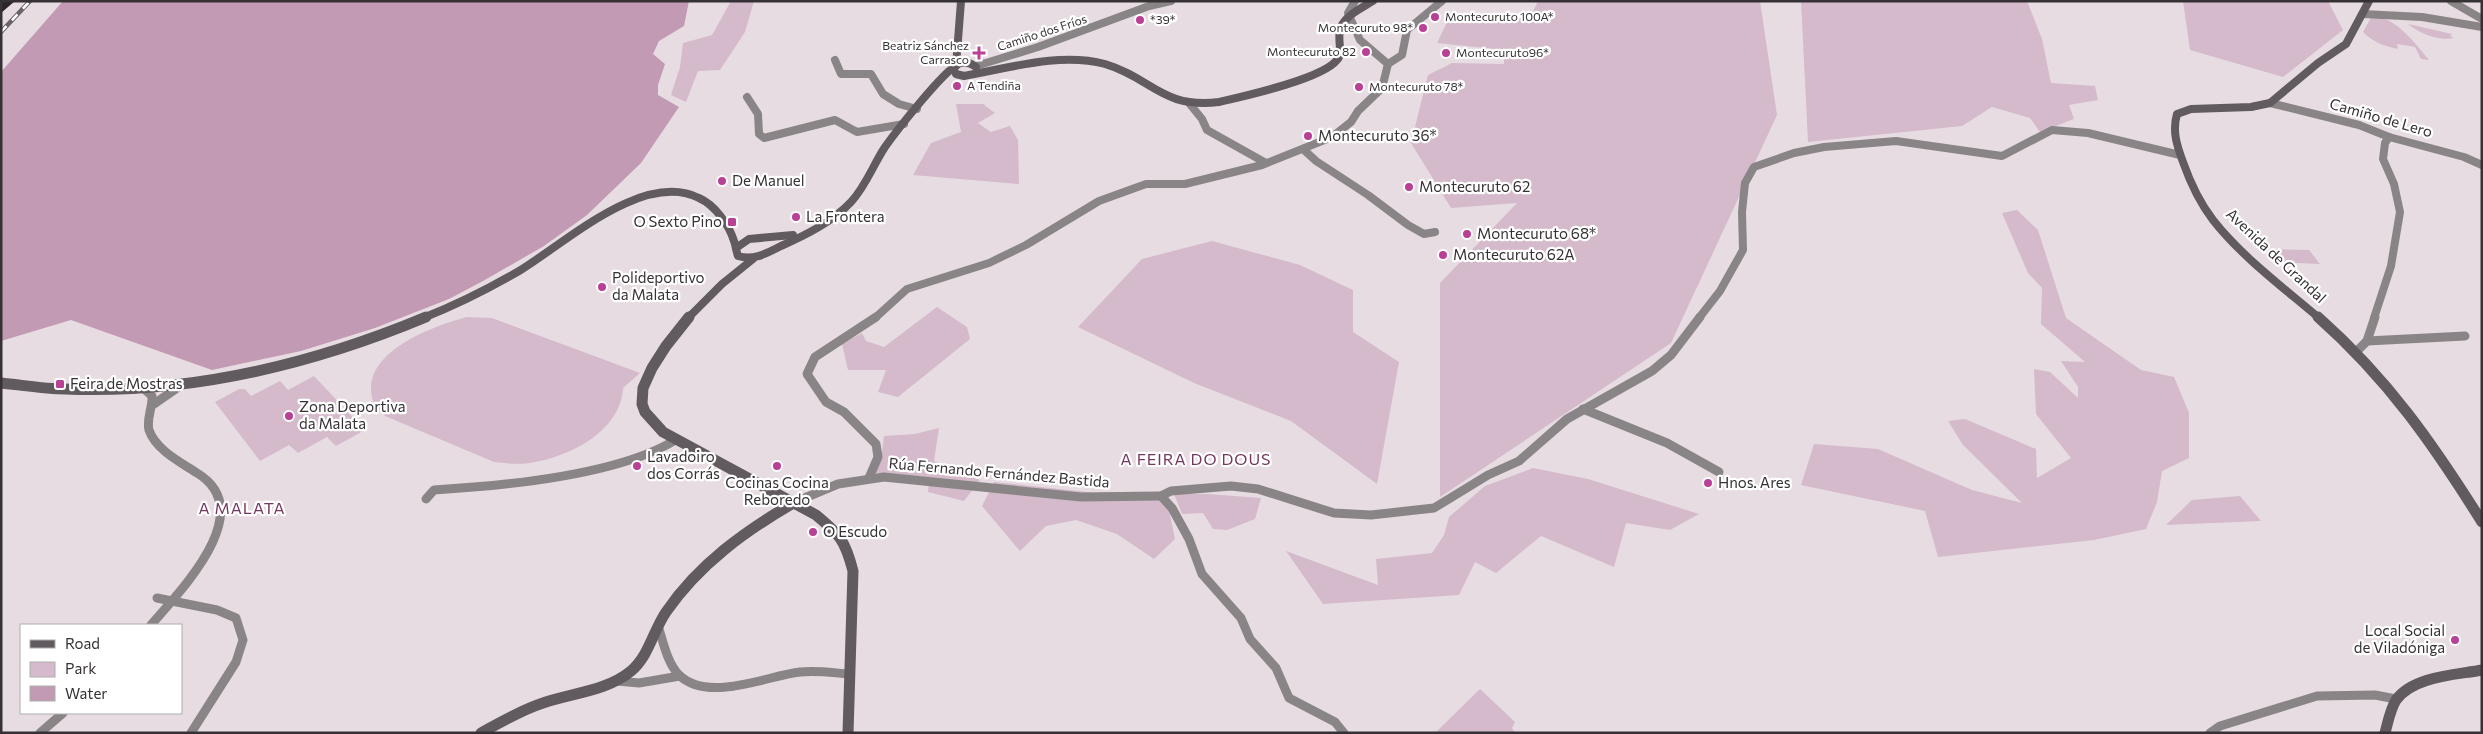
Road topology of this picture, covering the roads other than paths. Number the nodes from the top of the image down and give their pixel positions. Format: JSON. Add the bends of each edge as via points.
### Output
{"nodes":[{"id":1,"x":10,"y":1,"type":"edge"},
{"id":2,"x":961,"y":1,"type":"edge"},
{"id":3,"x":1171,"y":1,"type":"edge"},
{"id":4,"x":1355,"y":1,"type":"edge"},
{"id":5,"x":1373,"y":1,"type":"edge"},
{"id":6,"x":1442,"y":1,"type":"edge"},
{"id":7,"x":2369,"y":1,"type":"edge"},
{"id":8,"x":2451,"y":1,"type":"edge"},
{"id":9,"x":1,"y":10,"type":"edge"},
{"id":10,"x":2364,"y":14,"type":"junction"},
{"id":11,"x":1350,"y":17,"type":"junction"},
{"id":12,"x":2482,"y":19,"type":"edge"},
{"id":13,"x":2482,"y":27,"type":"edge"},
{"id":14,"x":958,"y":53,"type":"junction"},
{"id":15,"x":835,"y":60,"type":"dead end"},
{"id":16,"x":993,"y":60,"type":"junction"},
{"id":17,"x":1388,"y":64,"type":"junction"},
{"id":18,"x":974,"y":65,"type":"junction"},
{"id":19,"x":955,"y":68,"type":"junction"},
{"id":20,"x":1002,"y":68,"type":"junction"},
{"id":21,"x":967,"y":75,"type":"junction"},
{"id":22,"x":936,"y":87,"type":"junction"},
{"id":23,"x":747,"y":97,"type":"dead end"},
{"id":24,"x":1189,"y":103,"type":"junction"},
{"id":25,"x":2270,"y":103,"type":"junction"},
{"id":26,"x":917,"y":109,"type":"junction"},
{"id":27,"x":904,"y":124,"type":"junction"},
{"id":28,"x":2390,"y":137,"type":"junction"},
{"id":29,"x":1303,"y":149,"type":"junction"},
{"id":30,"x":2180,"y":155,"type":"junction"},
{"id":31,"x":1266,"y":163,"type":"junction"},
{"id":32,"x":2482,"y":165,"type":"edge"},
{"id":33,"x":725,"y":224,"type":"junction"},
{"id":34,"x":811,"y":230,"type":"junction"},
{"id":35,"x":1435,"y":232,"type":"dead end"},
{"id":36,"x":758,"y":239,"type":"junction"},
{"id":37,"x":737,"y":252,"type":"junction"},
{"id":38,"x":765,"y":253,"type":"junction"},
{"id":39,"x":754,"y":258,"type":"junction"},
{"id":40,"x":729,"y":275,"type":"junction"},
{"id":41,"x":2465,"y":336,"type":"dead end"},
{"id":42,"x":2367,"y":341,"type":"junction"},
{"id":43,"x":2356,"y":352,"type":"junction"},
{"id":44,"x":1,"y":383,"type":"edge"},
{"id":45,"x":183,"y":384,"type":"junction"},
{"id":46,"x":143,"y":388,"type":"junction"},
{"id":47,"x":154,"y":404,"type":"junction"},
{"id":48,"x":1583,"y":410,"type":"junction"},
{"id":49,"x":677,"y":439,"type":"junction"},
{"id":50,"x":1719,"y":472,"type":"dead end"},
{"id":51,"x":869,"y":478,"type":"junction"},
{"id":52,"x":1161,"y":496,"type":"junction"},
{"id":53,"x":426,"y":499,"type":"dead end"},
{"id":54,"x":795,"y":502,"type":"junction"},
{"id":55,"x":2482,"y":522,"type":"edge"},
{"id":56,"x":157,"y":598,"type":"dead end"},
{"id":57,"x":169,"y":603,"type":"junction"},
{"id":58,"x":152,"y":624,"type":"edge"},
{"id":59,"x":658,"y":626,"type":"junction"},
{"id":60,"x":2482,"y":670,"type":"edge"},
{"id":61,"x":850,"y":674,"type":"junction"},
{"id":62,"x":680,"y":676,"type":"junction"},
{"id":63,"x":617,"y":681,"type":"junction"},
{"id":64,"x":2396,"y":699,"type":"junction"},
{"id":65,"x":62,"y":714,"type":"edge"},
{"id":66,"x":40,"y":733,"type":"edge"},
{"id":67,"x":191,"y":733,"type":"edge"},
{"id":68,"x":481,"y":733,"type":"edge"},
{"id":69,"x":848,"y":733,"type":"edge"},
{"id":70,"x":1344,"y":733,"type":"edge"},
{"id":71,"x":2210,"y":733,"type":"edge"},
{"id":72,"x":2385,"y":733,"type":"edge"}],
"edges":[{"from":1,"to":9,"type":"highway"},
{"from":2,"to":14,"type":"main road"},
{"from":3,"to":16,"type":"street","name":"Camiño dos Fríos"},
{"from":4,"to":11,"type":"street","via":[[1348,13]]},
{"from":5,"to":11,"type":"main road"},
{"from":6,"to":17,"type":"street","via":[[1407,30],[1402,55]]},
{"from":7,"to":10,"type":"main road"},
{"from":8,"to":12,"type":"street"},
{"from":10,"to":13,"type":"street","via":[[2422,17]]},
{"from":10,"to":25,"type":"main road","via":[[2346,44]]},
{"from":11,"to":17,"type":"street","via":[[1360,40]]},
{"from":11,"to":24,"type":"main road","via":[[1338,28],[1338,60],[1322,72],[1215,102]]},
{"from":14,"to":18,"type":"main road"},
{"from":14,"to":19,"type":"main road"},
{"from":15,"to":26,"type":"street","via":[[841,74],[871,74],[876,86],[891,100]]},
{"from":16,"to":18,"type":"street","name":"Camiño dos Fríos"},
{"from":16,"to":20,"type":"main road","via":[[992,66]]},
{"from":17,"to":29,"type":"street","via":[[1382,88],[1358,111],[1352,122],[1332,136]]},
{"from":18,"to":19,"type":"main road"},
{"from":18,"to":20,"type":"main road"},
{"from":18,"to":21,"type":"main road","via":[[976,71]]},
{"from":19,"to":21,"type":"main road","via":[[956,74]]},
{"from":19,"to":22,"type":"main road"},
{"from":20,"to":21,"type":"main road"},
{"from":20,"to":24,"type":"main road","via":[[1064,61],[1098,63]]},
{"from":21,"to":22,"type":"main road"},
{"from":22,"to":26,"type":"main road"},
{"from":23,"to":27,"type":"street","via":[[758,114],[759,134],[764,138],[835,120],[857,132]]},
{"from":24,"to":31,"type":"street","via":[[1207,130]]},
{"from":25,"to":28,"type":"street","name":"Camiño de Lero","via":[[2359,125]]},
{"from":25,"to":30,"type":"main road","name":"Avenida de Grandal","via":[[2181,111],[2174,121]]},
{"from":26,"to":27,"type":"main road"},
{"from":27,"to":34,"type":"main road","via":[[885,147],[858,195],[837,215]]},
{"from":28,"to":32,"type":"street","name":"Camiño de Lero"},
{"from":28,"to":42,"type":"street","via":[[2385,143],[2383,159],[2394,184],[2400,212],[2391,266]]},
{"from":29,"to":31,"type":"street"},
{"from":29,"to":35,"type":"street","via":[[1408,225],[1424,234]]},
{"from":30,"to":43,"type":"main road","name":"Avenida de Grandal","via":[[2205,208],[2223,230]]},
{"from":30,"to":48,"type":"street","name":"Rúa Fernando Fernández Bastida","via":[[2088,133],[2052,130],[2002,156],[1896,141],[1824,147],[1754,167],[1745,183],[1743,250],[1720,291],[1665,360],[1652,371]]},
{"from":31,"to":51,"type":"street","via":[[1185,184],[1146,184],[1099,201],[989,263],[907,289],[871,322],[858,326],[815,356],[808,374],[826,402],[844,412],[876,444],[878,457]]},
{"from":33,"to":36,"type":"main road"},
{"from":33,"to":37,"type":"main road"},
{"from":33,"to":45,"type":"main road","via":[[714,206],[696,195],[679,191],[645,195],[622,204],[497,283],[406,326],[290,364]]},
{"from":34,"to":36,"type":"main road","via":[[791,236]]},
{"from":34,"to":38,"type":"main road"},
{"from":36,"to":37,"type":"main road","via":[[742,242]]},
{"from":36,"to":38,"type":"main road","via":[[768,245]]},
{"from":37,"to":39,"type":"main road","via":[[744,258]]},
{"from":37,"to":40,"type":"main road"},
{"from":38,"to":39,"type":"main road"},
{"from":39,"to":40,"type":"main road"},
{"from":40,"to":49,"type":"main road","via":[[664,347],[642,394],[642,405],[652,420],[663,432]]},
{"from":41,"to":42,"type":"street"},
{"from":42,"to":43,"type":"street"},
{"from":43,"to":55,"type":"main road","name":"Avenida de Grandal","via":[[2402,404]]},
{"from":44,"to":46,"type":"main road","via":[[52,390]]},
{"from":45,"to":46,"type":"main road"},
{"from":45,"to":47,"type":"street"},
{"from":46,"to":47,"type":"street","via":[[152,396]]},
{"from":47,"to":57,"type":"street","via":[[148,419],[155,444],[212,485],[222,506],[220,526],[210,549]]},
{"from":48,"to":50,"type":"street","via":[[1666,443]]},
{"from":48,"to":52,"type":"street","name":"Rúa Fernando Fernández Bastida","via":[[1550,433],[1519,461],[1488,475],[1434,508],[1371,515],[1334,513],[1258,489],[1232,486],[1171,491]]},
{"from":49,"to":53,"type":"street","via":[[643,456],[612,465],[519,483],[434,490]]},
{"from":49,"to":54,"type":"main road"},
{"from":51,"to":52,"type":"street","name":"Rúa Fernando Fernández Bastida","via":[[1081,497]]},
{"from":51,"to":54,"type":"street","name":"Rúa Fernando Fernández Bastida","via":[[834,484]]},
{"from":52,"to":70,"type":"street","via":[[1172,508],[1189,539],[1202,574],[1241,618],[1250,639],[1276,668],[1289,698],[1335,722]]},
{"from":54,"to":59,"type":"main road","via":[[727,544],[683,588]]},
{"from":54,"to":61,"type":"main road","via":[[835,531],[846,545],[851,559]]},
{"from":56,"to":57,"type":"street"},
{"from":57,"to":58,"type":"street"},
{"from":57,"to":67,"type":"street","via":[[221,610],[236,618],[243,640],[236,662]]},
{"from":59,"to":62,"type":"street"},
{"from":59,"to":63,"type":"main road","via":[[645,654]]},
{"from":60,"to":64,"type":"main road","via":[[2423,683],[2409,688]]},
{"from":61,"to":62,"type":"street","via":[[799,672],[730,686],[697,687]]},
{"from":61,"to":69,"type":"main road"},
{"from":62,"to":63,"type":"street","via":[[639,683]]},
{"from":63,"to":68,"type":"main road","via":[[541,703]]},
{"from":64,"to":71,"type":"street","via":[[2317,696],[2220,726]]},
{"from":64,"to":72,"type":"main road"},
{"from":65,"to":66,"type":"street"}]}
